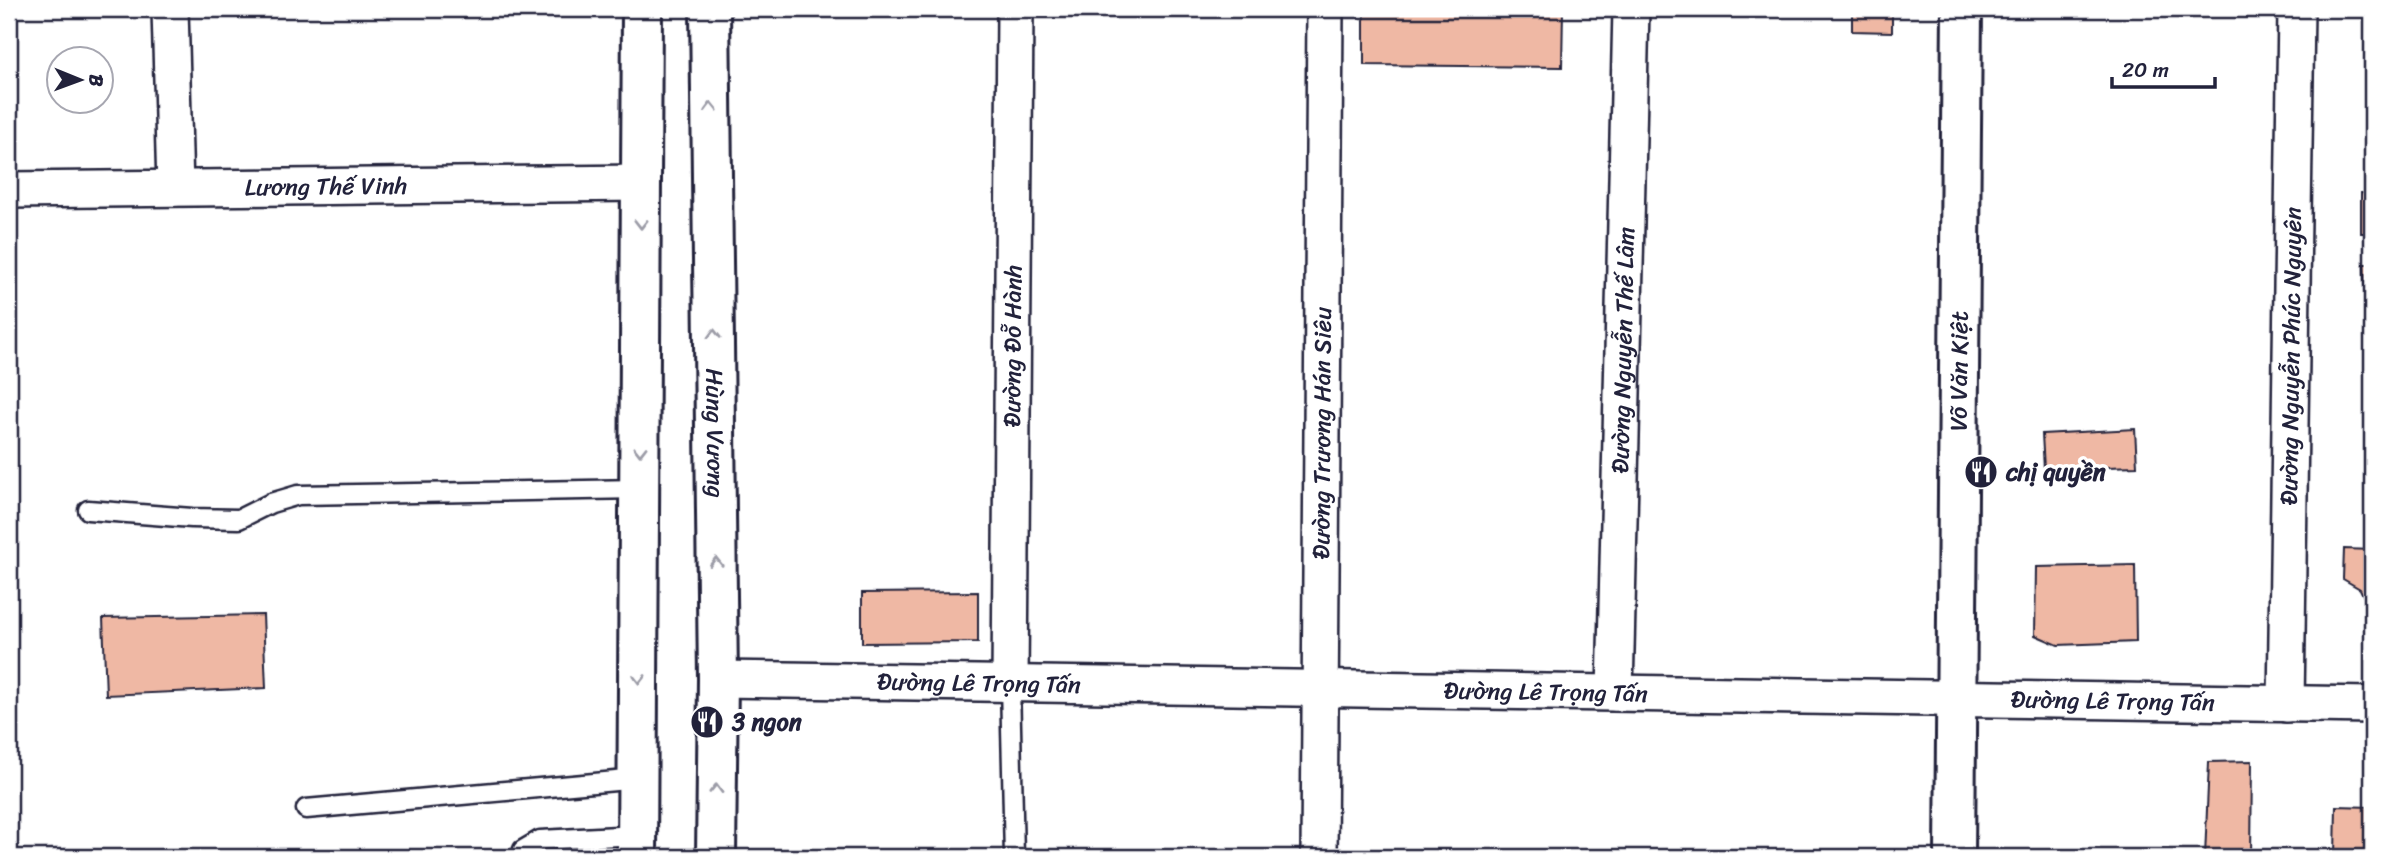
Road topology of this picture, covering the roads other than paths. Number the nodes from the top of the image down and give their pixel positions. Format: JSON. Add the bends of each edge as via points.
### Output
{"nodes":[{"id":1,"x":170,"y":9,"type":"edge"},
{"id":2,"x":642,"y":9,"type":"edge"},
{"id":3,"x":710,"y":9,"type":"edge"},
{"id":4,"x":1014,"y":9,"type":"edge"},
{"id":5,"x":1325,"y":9,"type":"edge"},
{"id":6,"x":1631,"y":9,"type":"edge"},
{"id":7,"x":1962,"y":9,"type":"edge"},
{"id":8,"x":2296,"y":9,"type":"edge"},
{"id":9,"x":642,"y":183,"type":"junction"},
{"id":10,"x":175,"y":188,"type":"junction"},
{"id":11,"x":9,"y":190,"type":"edge"},
{"id":12,"x":640,"y":489,"type":"junction"},
{"id":13,"x":88,"y":510,"type":"dead end"},
{"id":14,"x":718,"y":679,"type":"junction"},
{"id":15,"x":1010,"y":684,"type":"junction"},
{"id":16,"x":1320,"y":688,"type":"junction"},
{"id":17,"x":1615,"y":693,"type":"junction"},
{"id":18,"x":1956,"y":698,"type":"junction"},
{"id":19,"x":2286,"y":704,"type":"junction"},
{"id":20,"x":2372,"y":705,"type":"edge"},
{"id":21,"x":638,"y":779,"type":"junction"},
{"id":22,"x":306,"y":809,"type":"dead end"},
{"id":23,"x":638,"y":846,"type":"edge"},
{"id":24,"x":523,"y":857,"type":"edge"},
{"id":25,"x":716,"y":857,"type":"edge"},
{"id":26,"x":1014,"y":857,"type":"edge"},
{"id":27,"x":1319,"y":857,"type":"edge"},
{"id":28,"x":1955,"y":857,"type":"edge"}],
"edges":[{"from":1,"to":10,"type":"street"},
{"from":2,"to":9,"type":"main road"},
{"from":14,"to":3,"type":"main road","name":"Hùng Vương","one_way":true},
{"from":4,"to":15,"type":"street","name":"Đường Đỗ Hành"},
{"from":5,"to":16,"type":"street","name":"Đường Trương Hán Siêu"},
{"from":6,"to":17,"type":"street","name":"Đường Nguyễn Thế Lâm"},
{"from":7,"to":18,"type":"main road","name":"Võ Văn Kiệt"},
{"from":8,"to":19,"type":"street","name":"Đường Nguyễn Phúc Nguyên"},
{"from":9,"to":10,"type":"street","name":"Lương Thế Vinh"},
{"from":9,"to":12,"type":"main road","one_way":true},
{"from":10,"to":11,"type":"street","name":"Lương Thế Vinh"},
{"from":12,"to":13,"type":"lane","via":[[298,495],[239,519]]},
{"from":12,"to":21,"type":"main road","one_way":true},
{"from":14,"to":15,"type":"street","name":"Đường Lê Trọng Tấn"},
{"from":25,"to":14,"type":"main road","name":"Hùng Vương","one_way":true},
{"from":15,"to":16,"type":"street","name":"Đường Lê Trọng Tấn"},
{"from":15,"to":26,"type":"lane"},
{"from":16,"to":17,"type":"street","name":"Đường Lê Trọng Tấn"},
{"from":16,"to":27,"type":"street","name":"Đường Trương Hán Siêu"},
{"from":17,"to":18,"type":"street","name":"Đường Lê Trọng Tấn"},
{"from":18,"to":19,"type":"street","name":"Đường Lê Trọng Tấn"},
{"from":18,"to":28,"type":"main road","name":"Võ Văn Kiệt"},
{"from":19,"to":20,"type":"street","name":"Đường Lê Trọng Tấn"},
{"from":21,"to":22,"type":"lane"},
{"from":21,"to":23,"type":"main road"},
{"from":23,"to":24,"type":"lane","via":[[540,840],[523,850]]}]}
